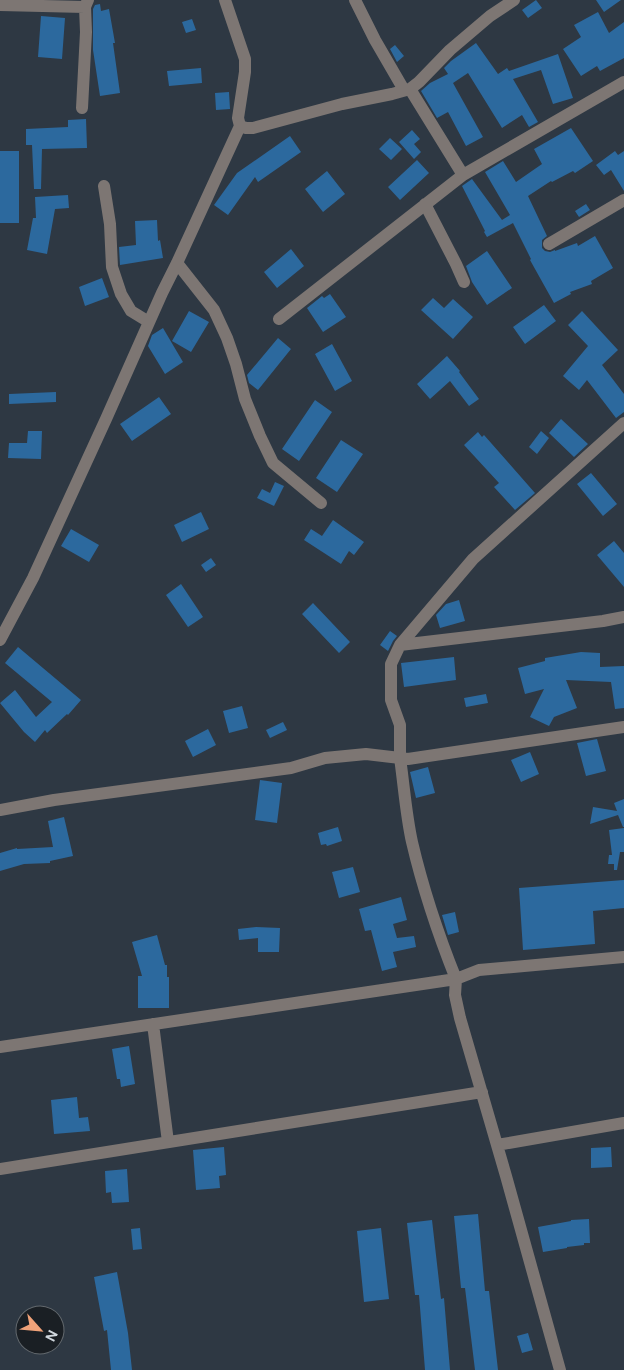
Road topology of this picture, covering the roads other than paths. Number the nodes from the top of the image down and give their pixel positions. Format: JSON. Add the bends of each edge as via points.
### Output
{"nodes":[{"id":1,"x":225,"y":0,"type":"edge"},
{"id":2,"x":355,"y":0,"type":"edge"},
{"id":3,"x":514,"y":0,"type":"edge"},
{"id":4,"x":86,"y":4,"type":"edge"},
{"id":5,"x":0,"y":5,"type":"edge"},
{"id":6,"x":624,"y":82,"type":"edge"},
{"id":7,"x":407,"y":90,"type":"junction"},
{"id":8,"x":82,"y":108,"type":"dead end"},
{"id":9,"x":240,"y":126,"type":"junction"},
{"id":10,"x":463,"y":174,"type":"junction"},
{"id":11,"x":104,"y":186,"type":"dead end"},
{"id":12,"x":624,"y":200,"type":"edge"},
{"id":13,"x":425,"y":204,"type":"junction"},
{"id":14,"x":550,"y":244,"type":"dead end"},
{"id":15,"x":178,"y":263,"type":"junction"},
{"id":16,"x":464,"y":282,"type":"dead end"},
{"id":17,"x":279,"y":319,"type":"dead end"},
{"id":18,"x":149,"y":322,"type":"junction"},
{"id":19,"x":624,"y":423,"type":"edge"},
{"id":20,"x":321,"y":503,"type":"dead end"},
{"id":21,"x":624,"y":617,"type":"edge"},
{"id":22,"x":0,"y":640,"type":"edge"},
{"id":23,"x":400,"y":645,"type":"junction"},
{"id":24,"x":624,"y":727,"type":"edge"},
{"id":25,"x":400,"y":758,"type":"junction"},
{"id":26,"x":0,"y":810,"type":"edge"},
{"id":27,"x":624,"y":957,"type":"edge"},
{"id":28,"x":456,"y":979,"type":"junction"},
{"id":29,"x":153,"y":1024,"type":"junction"},
{"id":30,"x":0,"y":1047,"type":"edge"},
{"id":31,"x":482,"y":1092,"type":"junction"},
{"id":32,"x":624,"y":1123,"type":"edge"},
{"id":33,"x":168,"y":1142,"type":"junction"},
{"id":34,"x":497,"y":1145,"type":"junction"},
{"id":35,"x":0,"y":1169,"type":"edge"},
{"id":36,"x":560,"y":1370,"type":"edge"}],
"edges":[{"from":1,"to":9,"type":"street","via":[[245,59],[238,118]]},
{"from":2,"to":7,"type":"street","via":[[375,40]]},
{"from":3,"to":7,"type":"street","via":[[490,16]]},
{"from":4,"to":5,"type":"street"},
{"from":4,"to":8,"type":"street"},
{"from":6,"to":10,"type":"street"},
{"from":7,"to":9,"type":"street","via":[[253,128]]},
{"from":7,"to":10,"type":"street"},
{"from":9,"to":15,"type":"street"},
{"from":10,"to":13,"type":"street"},
{"from":11,"to":18,"type":"street","via":[[112,267],[131,311]]},
{"from":12,"to":14,"type":"street"},
{"from":13,"to":16,"type":"street"},
{"from":13,"to":17,"type":"street"},
{"from":15,"to":18,"type":"street"},
{"from":15,"to":20,"type":"street","via":[[214,310],[227,338],[245,399],[273,463]]},
{"from":18,"to":22,"type":"street","via":[[33,578]]},
{"from":19,"to":23,"type":"street","via":[[473,559]]},
{"from":21,"to":23,"type":"street"},
{"from":23,"to":25,"type":"street","via":[[391,664],[391,700],[400,725]]},
{"from":24,"to":25,"type":"street"},
{"from":25,"to":26,"type":"street","via":[[366,754],[325,758],[291,768]]},
{"from":25,"to":28,"type":"street","via":[[412,841],[442,946]]},
{"from":27,"to":28,"type":"street","via":[[479,970]]},
{"from":28,"to":29,"type":"street"},
{"from":28,"to":31,"type":"street","via":[[455,995],[460,1018]]},
{"from":29,"to":30,"type":"street"},
{"from":29,"to":33,"type":"street"},
{"from":31,"to":33,"type":"street"},
{"from":31,"to":34,"type":"street"},
{"from":32,"to":34,"type":"street"},
{"from":33,"to":35,"type":"street"},
{"from":34,"to":36,"type":"street"}]}
